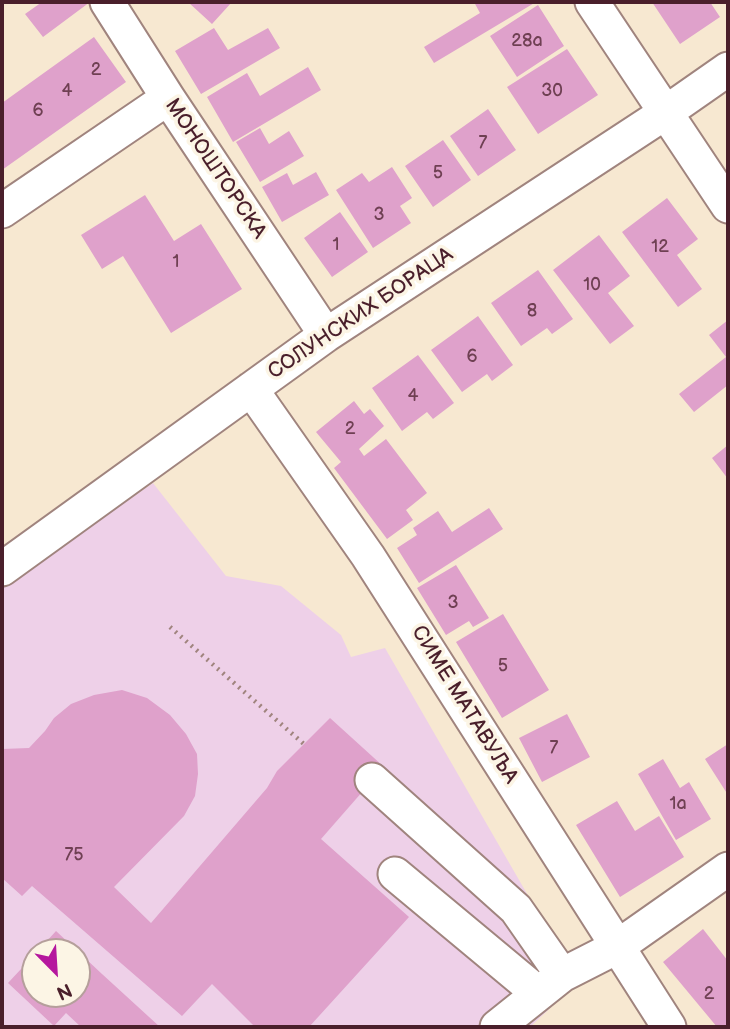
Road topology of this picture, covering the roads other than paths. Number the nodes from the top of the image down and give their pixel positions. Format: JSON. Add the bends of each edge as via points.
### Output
{"nodes":[{"id":1,"x":107,"y":2,"type":"edge"},
{"id":2,"x":592,"y":2,"type":"edge"},
{"id":3,"x":728,"y":69,"type":"edge"},
{"id":4,"x":168,"y":98,"type":"junction"},
{"id":5,"x":665,"y":113,"type":"junction"},
{"id":6,"x":728,"y":206,"type":"edge"},
{"id":7,"x":2,"y":211,"type":"edge"},
{"id":8,"x":326,"y":335,"type":"junction"},
{"id":9,"x":251,"y":389,"type":"junction"},
{"id":10,"x":2,"y":569,"type":"edge"},
{"id":11,"x":372,"y":780,"type":"dead end"},
{"id":12,"x":728,"y":869,"type":"edge"},
{"id":13,"x":395,"y":874,"type":"dead end"},
{"id":14,"x":617,"y":947,"type":"junction"},
{"id":15,"x":550,"y":984,"type":"junction"},
{"id":16,"x":496,"y":1027,"type":"edge"},
{"id":17,"x":669,"y":1027,"type":"edge"}],
"edges":[{"from":1,"to":4,"type":"street","name":"МОНОШТОРСКА"},
{"from":2,"to":5,"type":"street"},
{"from":3,"to":5,"type":"street","name":"СОЛУНСКИХ БОРАЦА"},
{"from":4,"to":7,"type":"street"},
{"from":4,"to":8,"type":"street","name":"МОНОШТОРСКА"},
{"from":5,"to":6,"type":"street"},
{"from":5,"to":8,"type":"street","name":"СОЛУНСКИХ БОРАЦА"},
{"from":8,"to":9,"type":"street","name":"СОЛУНСКИХ БОРАЦА"},
{"from":9,"to":10,"type":"street","name":"СОЛУНСКИХ БОРАЦА"},
{"from":9,"to":14,"type":"street","name":"СИМЕ МАТАВУЉА","via":[[368,555]]},
{"from":11,"to":15,"type":"street","via":[[516,909]]},
{"from":12,"to":14,"type":"street"},
{"from":13,"to":15,"type":"street"},
{"from":14,"to":15,"type":"street"},
{"from":14,"to":17,"type":"street","name":"СИМЕ МАТАВУЉА"},
{"from":15,"to":16,"type":"street"}]}
